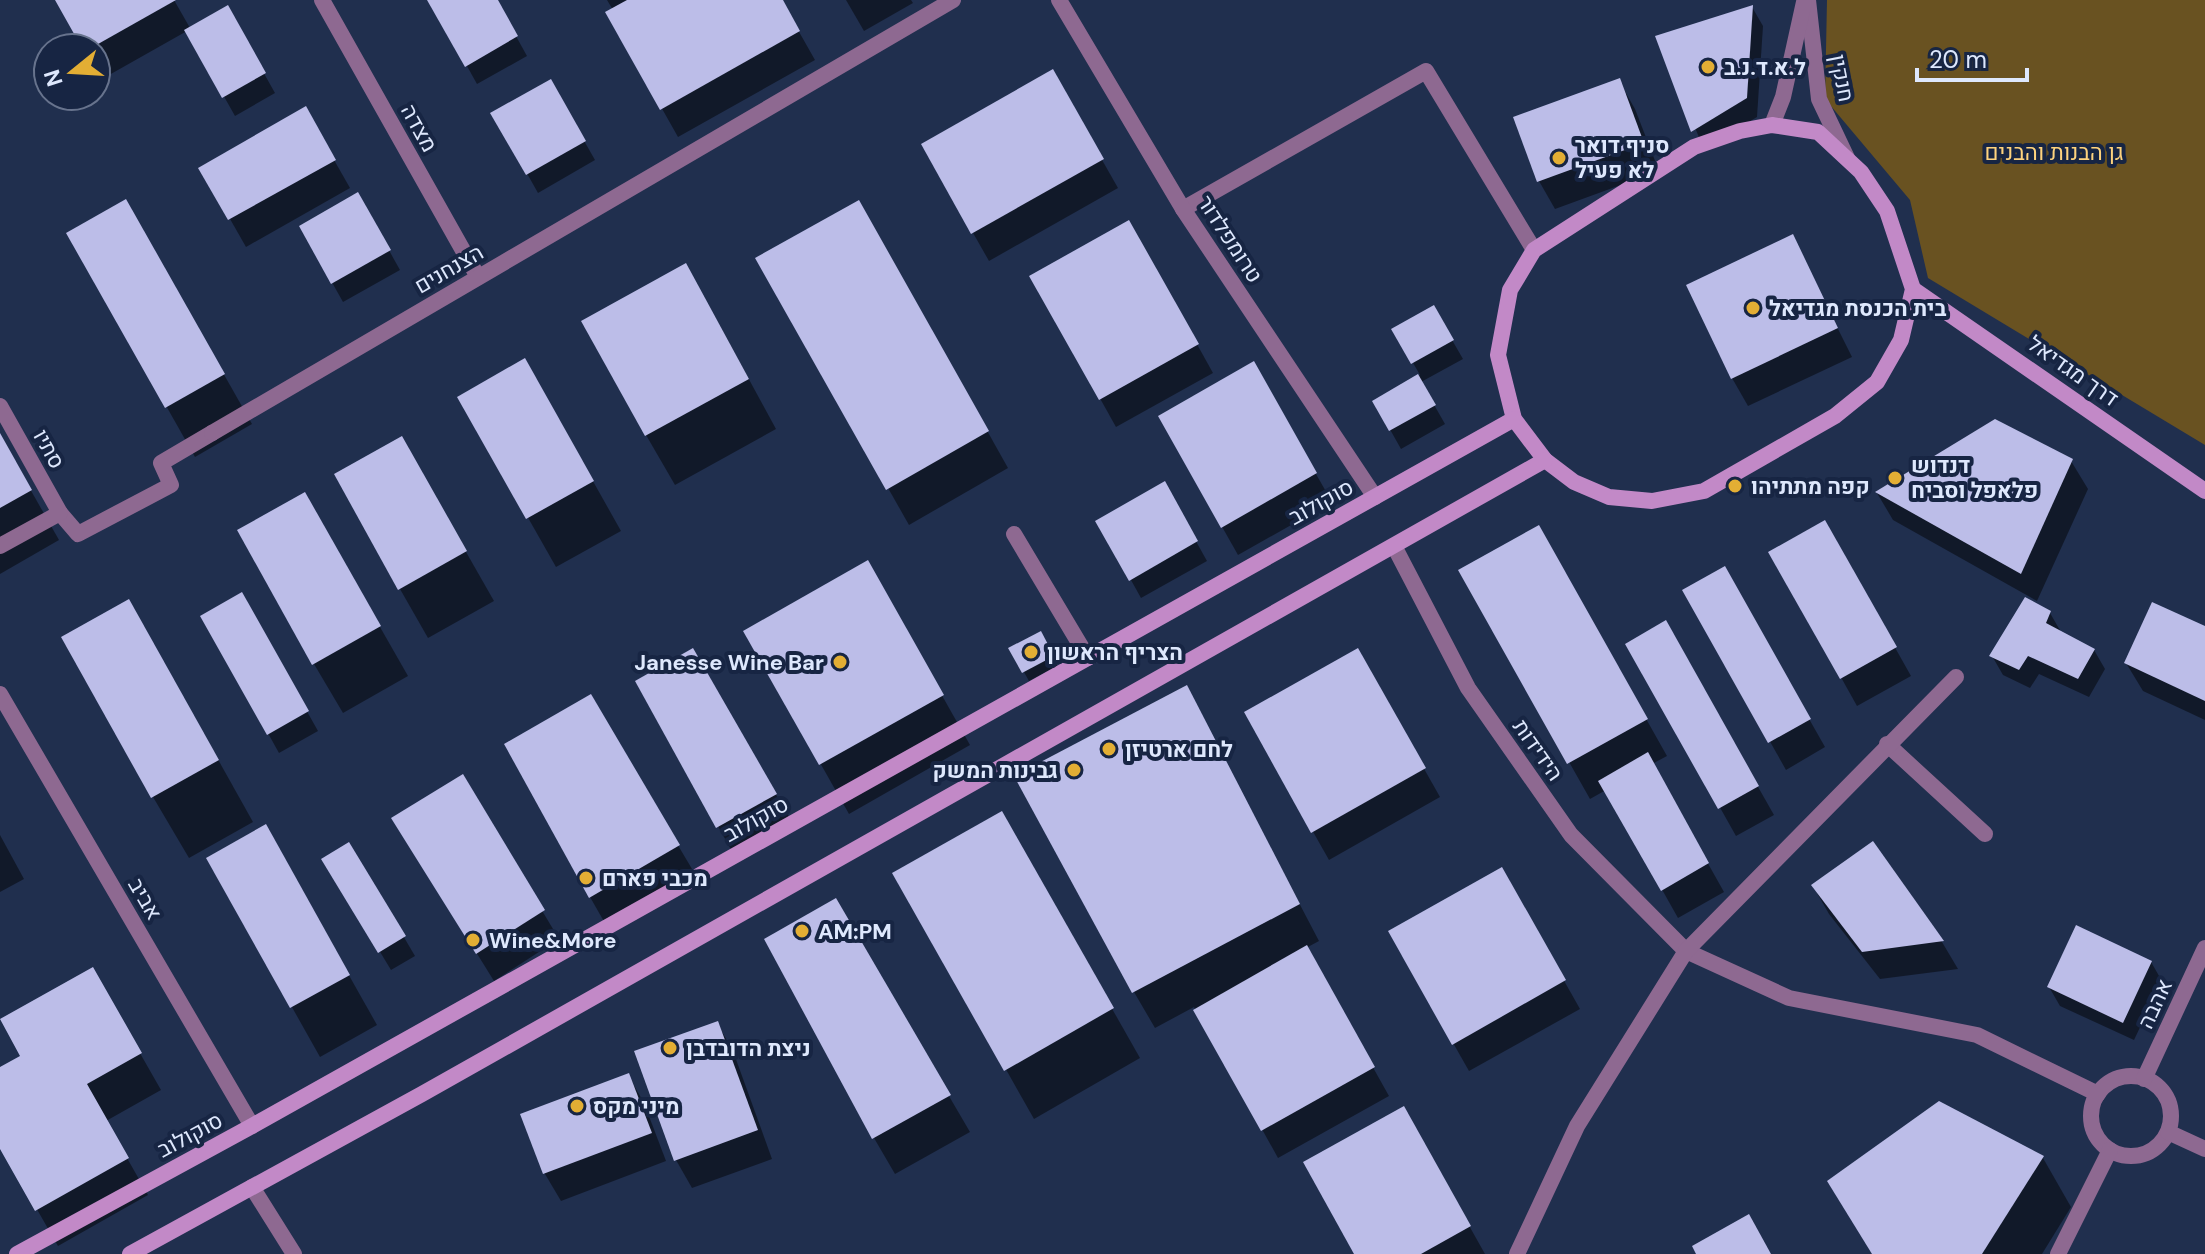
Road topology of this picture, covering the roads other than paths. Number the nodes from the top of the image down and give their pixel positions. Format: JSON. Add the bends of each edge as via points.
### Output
{"nodes":[{"id":1,"x":322,"y":0,"type":"edge"},
{"id":2,"x":953,"y":0,"type":"edge"},
{"id":3,"x":1059,"y":0,"type":"edge"},
{"id":4,"x":1806,"y":0,"type":"edge"},
{"id":5,"x":1772,"y":125,"type":"junction"},
{"id":6,"x":1848,"y":160,"type":"junction"},
{"id":7,"x":1183,"y":209,"type":"junction"},
{"id":8,"x":1534,"y":250,"type":"junction"},
{"id":9,"x":478,"y":277,"type":"junction"},
{"id":10,"x":1913,"y":289,"type":"junction"},
{"id":11,"x":0,"y":406,"type":"edge"},
{"id":12,"x":1514,"y":419,"type":"junction"},
{"id":13,"x":1545,"y":460,"type":"junction"},
{"id":14,"x":2205,"y":491,"type":"edge"},
{"id":15,"x":1375,"y":497,"type":"junction"},
{"id":16,"x":60,"y":513,"type":"junction"},
{"id":17,"x":1014,"y":534,"type":"dead end"},
{"id":18,"x":0,"y":546,"type":"edge"},
{"id":19,"x":1394,"y":546,"type":"junction"},
{"id":20,"x":1088,"y":658,"type":"junction"},
{"id":21,"x":1956,"y":677,"type":"dead end"},
{"id":22,"x":0,"y":694,"type":"edge"},
{"id":23,"x":1887,"y":744,"type":"junction"},
{"id":24,"x":1985,"y":834,"type":"dead end"},
{"id":25,"x":2205,"y":948,"type":"edge"},
{"id":26,"x":1686,"y":951,"type":"junction"},
{"id":27,"x":2144,"y":1079,"type":"junction"},
{"id":28,"x":2098,"y":1094,"type":"junction"},
{"id":29,"x":252,"y":1126,"type":"junction"},
{"id":30,"x":2168,"y":1132,"type":"junction"},
{"id":31,"x":2205,"y":1149,"type":"edge"},
{"id":32,"x":2110,"y":1150,"type":"junction"},
{"id":33,"x":252,"y":1187,"type":"junction"},
{"id":34,"x":17,"y":1254,"type":"edge"},
{"id":35,"x":130,"y":1254,"type":"edge"},
{"id":36,"x":294,"y":1254,"type":"edge"},
{"id":37,"x":1517,"y":1254,"type":"edge"},
{"id":38,"x":2058,"y":1254,"type":"edge"}],
"edges":[{"from":1,"to":9,"type":"street","name":"מצדה"},
{"from":2,"to":9,"type":"street","name":"הצנחנים"},
{"from":3,"to":7,"type":"street","name":"טרומפלדור"},
{"from":4,"to":5,"type":"street","name":"חנקין"},
{"from":4,"to":6,"type":"street","name":"חנקין","via":[[1819,99]]},
{"from":5,"to":6,"type":"main road","via":[[1818,132]]},
{"from":5,"to":8,"type":"main road","via":[[1694,147]]},
{"from":6,"to":10,"type":"main road","via":[[1887,211]]},
{"from":7,"to":8,"type":"street","via":[[1426,71]]},
{"from":7,"to":15,"type":"street","name":"טרומפלדור"},
{"from":8,"to":12,"type":"main road","via":[[1510,290],[1498,355]]},
{"from":9,"to":16,"type":"street","name":"הצנחנים","via":[[161,463],[171,485],[78,534]]},
{"from":10,"to":13,"type":"main road","via":[[1901,340],[1877,382],[1835,416],[1704,491],[1652,501],[1609,497],[1574,482]]},
{"from":10,"to":14,"type":"main road","name":"דרך מגדיאל"},
{"from":11,"to":16,"type":"street","name":"סתיו"},
{"from":12,"to":13,"type":"main road"},
{"from":12,"to":15,"type":"main road","name":"סוקולוב"},
{"from":13,"to":19,"type":"main road"},
{"from":15,"to":20,"type":"main road","name":"סוקולוב"},
{"from":16,"to":18,"type":"street"},
{"from":17,"to":20,"type":"street"},
{"from":19,"to":26,"type":"street","name":"הידידות","via":[[1468,688],[1571,835]]},
{"from":19,"to":33,"type":"main road"},
{"from":20,"to":29,"type":"main road","name":"סוקולוב"},
{"from":21,"to":23,"type":"street"},
{"from":22,"to":29,"type":"street","name":"אביב"},
{"from":23,"to":24,"type":"street"},
{"from":23,"to":26,"type":"street"},
{"from":25,"to":27,"type":"street","name":"אהבה"},
{"from":26,"to":28,"type":"street","name":"הידידות","via":[[1789,998],[1977,1035]]},
{"from":26,"to":37,"type":"street","via":[[1577,1126]]},
{"from":27,"to":28,"type":"street","via":[[2119,1078]]},
{"from":27,"to":30,"type":"street","via":[[2165,1095],[2170,1107]]},
{"from":28,"to":32,"type":"street","via":[[2091,1118],[2100,1142]]},
{"from":29,"to":34,"type":"main road","name":"סוקולוב"},
{"from":30,"to":31,"type":"street"},
{"from":30,"to":32,"type":"street","via":[[2143,1155]]},
{"from":32,"to":38,"type":"street"},
{"from":33,"to":35,"type":"main road"},
{"from":33,"to":36,"type":"street"}]}
